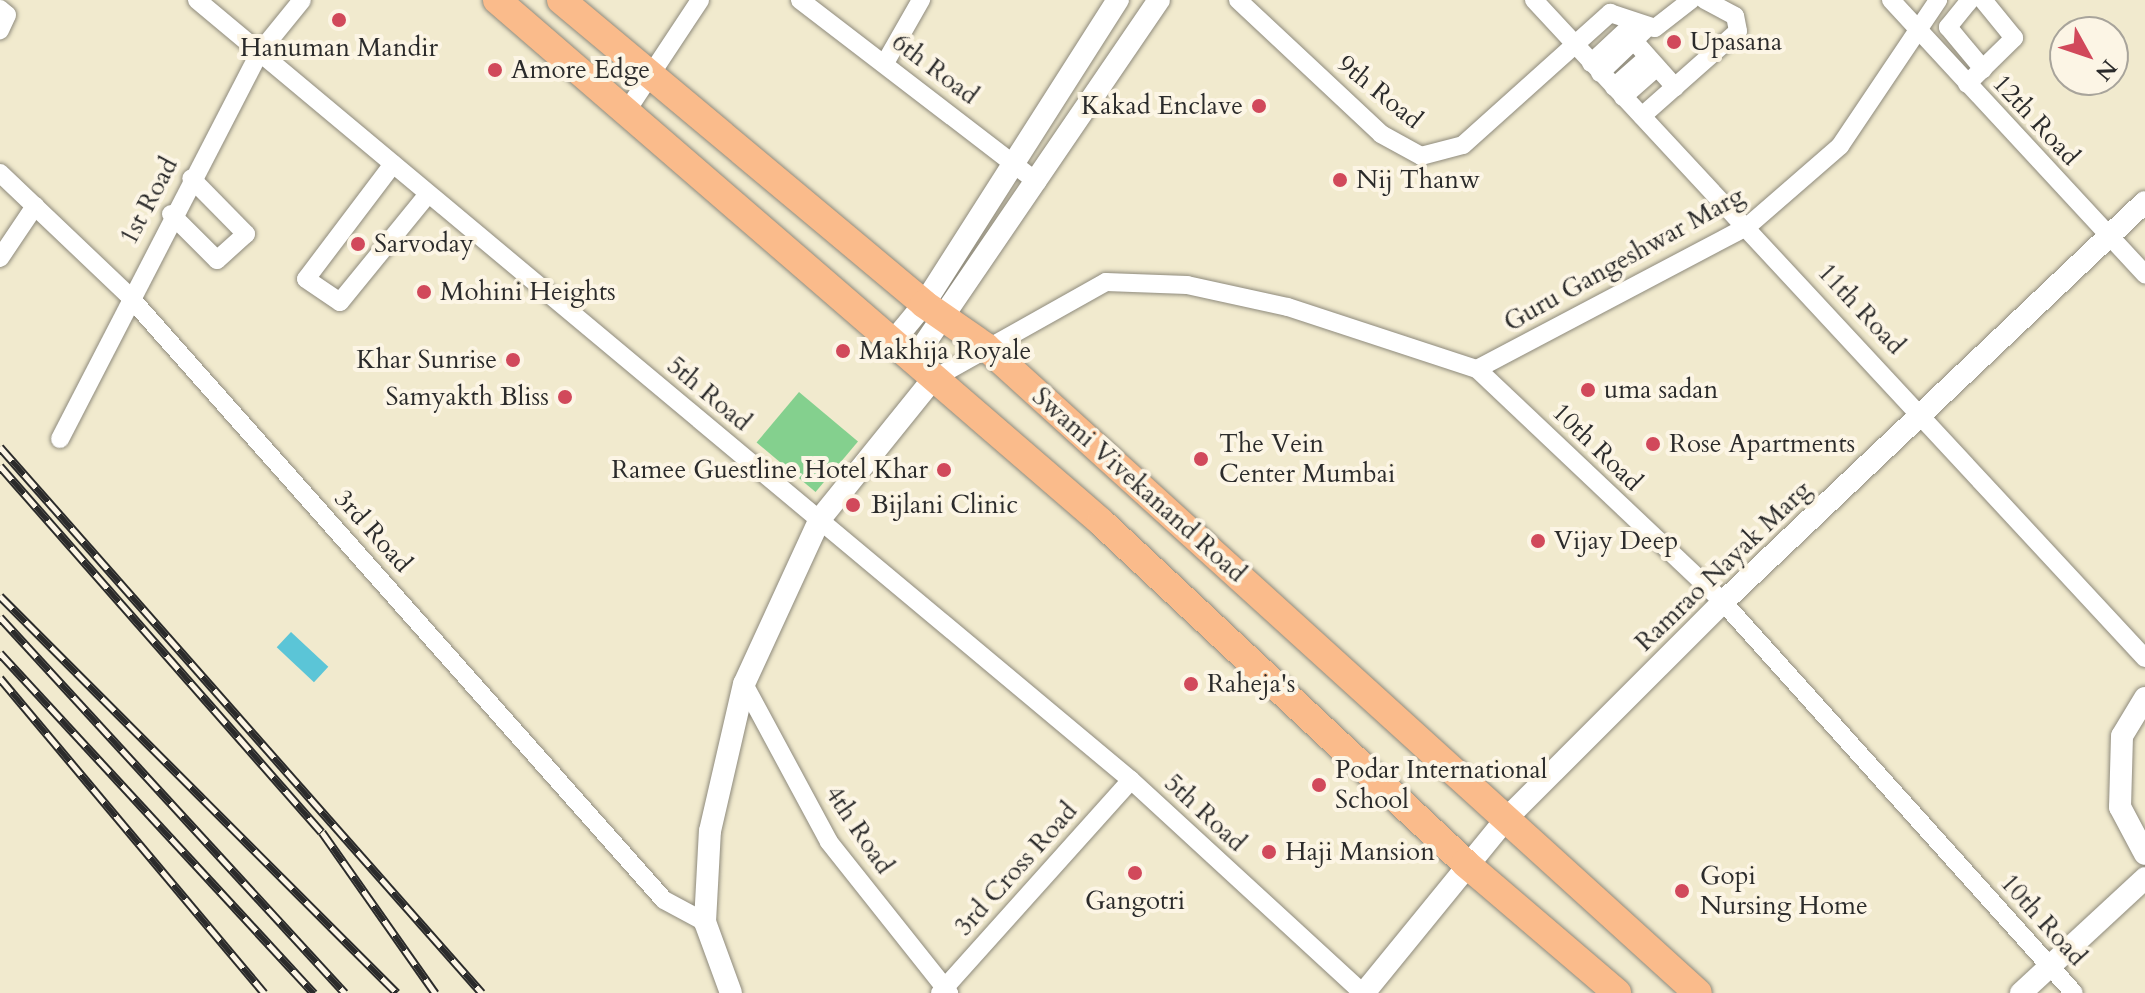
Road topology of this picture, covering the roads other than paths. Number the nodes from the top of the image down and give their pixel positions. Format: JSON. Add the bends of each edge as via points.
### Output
{"nodes":[{"id":1,"x":197,"y":0,"type":"edge"},
{"id":2,"x":302,"y":0,"type":"edge"},
{"id":3,"x":497,"y":0,"type":"edge"},
{"id":4,"x":561,"y":0,"type":"edge"},
{"id":5,"x":700,"y":0,"type":"edge"},
{"id":6,"x":800,"y":0,"type":"edge"},
{"id":7,"x":921,"y":0,"type":"edge"},
{"id":8,"x":1118,"y":0,"type":"edge"},
{"id":9,"x":1159,"y":0,"type":"edge"},
{"id":10,"x":1238,"y":0,"type":"edge"},
{"id":11,"x":1534,"y":0,"type":"edge"},
{"id":12,"x":1691,"y":0,"type":"edge"},
{"id":13,"x":1705,"y":0,"type":"edge"},
{"id":14,"x":1891,"y":0,"type":"edge"},
{"id":15,"x":1938,"y":0,"type":"edge"},
{"id":16,"x":1970,"y":0,"type":"edge"},
{"id":17,"x":1983,"y":0,"type":"edge"},
{"id":18,"x":0,"y":9,"type":"edge"},
{"id":19,"x":0,"y":30,"type":"edge"},
{"id":20,"x":1638,"y":31,"type":"junction"},
{"id":21,"x":1920,"y":33,"type":"junction"},
{"id":22,"x":1575,"y":47,"type":"junction"},
{"id":23,"x":259,"y":53,"type":"junction"},
{"id":24,"x":885,"y":63,"type":"junction"},
{"id":25,"x":1596,"y":68,"type":"junction"},
{"id":26,"x":1983,"y":69,"type":"junction"},
{"id":27,"x":1661,"y":71,"type":"junction"},
{"id":28,"x":650,"y":80,"type":"junction"},
{"id":29,"x":1967,"y":84,"type":"junction"},
{"id":30,"x":1627,"y":101,"type":"junction"},
{"id":31,"x":626,"y":112,"type":"junction"},
{"id":32,"x":1010,"y":159,"type":"junction"},
{"id":33,"x":393,"y":164,"type":"junction"},
{"id":34,"x":0,"y":173,"type":"edge"},
{"id":35,"x":189,"y":182,"type":"junction"},
{"id":36,"x":1037,"y":182,"type":"junction"},
{"id":37,"x":428,"y":194,"type":"junction"},
{"id":38,"x":2145,"y":202,"type":"edge"},
{"id":39,"x":35,"y":206,"type":"junction"},
{"id":40,"x":171,"y":214,"type":"junction"},
{"id":41,"x":1748,"y":226,"type":"junction"},
{"id":42,"x":2107,"y":233,"type":"junction"},
{"id":43,"x":0,"y":258,"type":"edge"},
{"id":44,"x":2145,"y":274,"type":"edge"},
{"id":45,"x":128,"y":295,"type":"junction"},
{"id":46,"x":924,"y":304,"type":"junction"},
{"id":47,"x":946,"y":322,"type":"junction"},
{"id":48,"x":891,"y":344,"type":"junction"},
{"id":49,"x":986,"y":347,"type":"junction"},
{"id":50,"x":1477,"y":369,"type":"junction"},
{"id":51,"x":923,"y":371,"type":"junction"},
{"id":52,"x":1922,"y":414,"type":"junction"},
{"id":53,"x":60,"y":439,"type":"dead end"},
{"id":54,"x":820,"y":519,"type":"junction"},
{"id":55,"x":1723,"y":602,"type":"junction"},
{"id":56,"x":2145,"y":658,"type":"edge"},
{"id":57,"x":744,"y":684,"type":"junction"},
{"id":58,"x":2145,"y":698,"type":"edge"},
{"id":59,"x":1131,"y":780,"type":"junction"},
{"id":60,"x":1506,"y":819,"type":"junction"},
{"id":61,"x":2145,"y":854,"type":"edge"},
{"id":62,"x":1465,"y":863,"type":"junction"},
{"id":63,"x":2145,"y":878,"type":"edge"},
{"id":64,"x":705,"y":922,"type":"junction"},
{"id":65,"x":2048,"y":966,"type":"junction"},
{"id":66,"x":944,"y":991,"type":"edge"},
{"id":67,"x":731,"y":993,"type":"edge"},
{"id":68,"x":1363,"y":993,"type":"edge"},
{"id":69,"x":1617,"y":993,"type":"edge"},
{"id":70,"x":1698,"y":993,"type":"edge"},
{"id":71,"x":2021,"y":993,"type":"edge"},
{"id":72,"x":2074,"y":993,"type":"edge"}],
"edges":[{"from":1,"to":23,"type":"street","name":"5th Road"},
{"from":2,"to":23,"type":"street","name":"1st Road"},
{"from":3,"to":31,"type":"main road","name":"Swami Vivekanand Road"},
{"from":4,"to":28,"type":"main road","name":"Swami Vivekanand Road"},
{"from":5,"to":28,"type":"street"},
{"from":6,"to":24,"type":"street","name":"6th Road"},
{"from":7,"to":24,"type":"street"},
{"from":8,"to":32,"type":"street"},
{"from":9,"to":36,"type":"street"},
{"from":10,"to":22,"type":"street","name":"9th Road","via":[[1381,134],[1421,156],[1463,145]]},
{"from":11,"to":22,"type":"street","name":"11th Road"},
{"from":12,"to":20,"type":"street","via":[[1660,27]]},
{"from":13,"to":27,"type":"street","via":[[1730,11],[1740,28]]},
{"from":14,"to":21,"type":"street","name":"12th Road"},
{"from":15,"to":21,"type":"street","name":"Guru Gangeshwar Marg"},
{"from":16,"to":26,"type":"street","via":[[1948,27]]},
{"from":17,"to":26,"type":"street","via":[[2014,38]]},
{"from":18,"to":19,"type":"street","via":[[7,15]]},
{"from":20,"to":22,"type":"street","name":"9th Road","via":[[1610,13]]},
{"from":20,"to":25,"type":"street"},
{"from":20,"to":27,"type":"street"},
{"from":21,"to":29,"type":"street","name":"12th Road"},
{"from":21,"to":41,"type":"street","name":"Guru Gangeshwar Marg","via":[[1840,146]]},
{"from":22,"to":25,"type":"street","name":"11th Road"},
{"from":23,"to":33,"type":"street","name":"5th Road"},
{"from":23,"to":35,"type":"street","name":"1st Road"},
{"from":24,"to":32,"type":"street","name":"6th Road"},
{"from":25,"to":30,"type":"street","name":"11th Road"},
{"from":26,"to":29,"type":"street"},
{"from":27,"to":30,"type":"street"},
{"from":27,"to":30,"type":"street"},
{"from":28,"to":31,"type":"street"},
{"from":28,"to":46,"type":"main road","name":"Swami Vivekanand Road"},
{"from":29,"to":42,"type":"street","name":"12th Road"},
{"from":30,"to":41,"type":"street","name":"11th Road"},
{"from":31,"to":48,"type":"main road","name":"Swami Vivekanand Road"},
{"from":32,"to":36,"type":"street","name":"6th Road"},
{"from":32,"to":46,"type":"street"},
{"from":33,"to":37,"type":"street","name":"5th Road"},
{"from":33,"to":37,"type":"street","via":[[306,279],[340,302]]},
{"from":34,"to":39,"type":"street","name":"3rd Road"},
{"from":35,"to":40,"type":"street","name":"1st Road"},
{"from":35,"to":40,"type":"street","via":[[245,231],[222,259]]},
{"from":36,"to":47,"type":"street"},
{"from":37,"to":54,"type":"street","name":"5th Road"},
{"from":38,"to":42,"type":"street","name":"Ramrao Nayak Marg"},
{"from":39,"to":43,"type":"street"},
{"from":39,"to":45,"type":"street","name":"3rd Road"},
{"from":40,"to":45,"type":"street","name":"1st Road"},
{"from":41,"to":50,"type":"street","name":"Guru Gangeshwar Marg"},
{"from":41,"to":52,"type":"street","name":"11th Road"},
{"from":42,"to":44,"type":"street","name":"12th Road"},
{"from":42,"to":52,"type":"street","name":"Ramrao Nayak Marg"},
{"from":45,"to":53,"type":"street","name":"1st Road"},
{"from":45,"to":64,"type":"street","name":"3rd Road","via":[[664,900]]},
{"from":46,"to":47,"type":"main road","name":"Swami Vivekanand Road"},
{"from":46,"to":48,"type":"street"},
{"from":47,"to":49,"type":"main road","name":"Swami Vivekanand Road"},
{"from":47,"to":51,"type":"street"},
{"from":48,"to":51,"type":"main road","name":"Swami Vivekanand Road"},
{"from":49,"to":50,"type":"street","name":"10th Road","via":[[1106,282],[1187,285],[1288,307]]},
{"from":49,"to":51,"type":"street","name":"10th Road"},
{"from":49,"to":60,"type":"main road","name":"Swami Vivekanand Road"},
{"from":50,"to":55,"type":"street","name":"10th Road"},
{"from":51,"to":54,"type":"street"},
{"from":51,"to":62,"type":"main road","name":"Swami Vivekanand Road","via":[[1101,522]]},
{"from":52,"to":55,"type":"street","name":"Ramrao Nayak Marg"},
{"from":52,"to":56,"type":"street","name":"11th Road"},
{"from":54,"to":57,"type":"street"},
{"from":54,"to":59,"type":"street","name":"5th Road"},
{"from":55,"to":60,"type":"street","name":"Ramrao Nayak Marg"},
{"from":55,"to":65,"type":"street","name":"10th Road"},
{"from":57,"to":64,"type":"street","via":[[710,831]]},
{"from":57,"to":66,"type":"street","name":"4th Road","via":[[829,842]]},
{"from":58,"to":61,"type":"street","via":[[2122,736],[2120,807]]},
{"from":59,"to":66,"type":"street","name":"3rd Cross Road"},
{"from":59,"to":68,"type":"street","name":"5th Road"},
{"from":60,"to":62,"type":"street","name":"Ramrao Nayak Marg"},
{"from":60,"to":70,"type":"main road","name":"Swami Vivekanand Road"},
{"from":62,"to":68,"type":"street","name":"Ramrao Nayak Marg"},
{"from":62,"to":69,"type":"main road","name":"Swami Vivekanand Road"},
{"from":63,"to":65,"type":"street"},
{"from":64,"to":67,"type":"street"},
{"from":65,"to":71,"type":"street"},
{"from":65,"to":72,"type":"street","name":"10th Road"}]}
